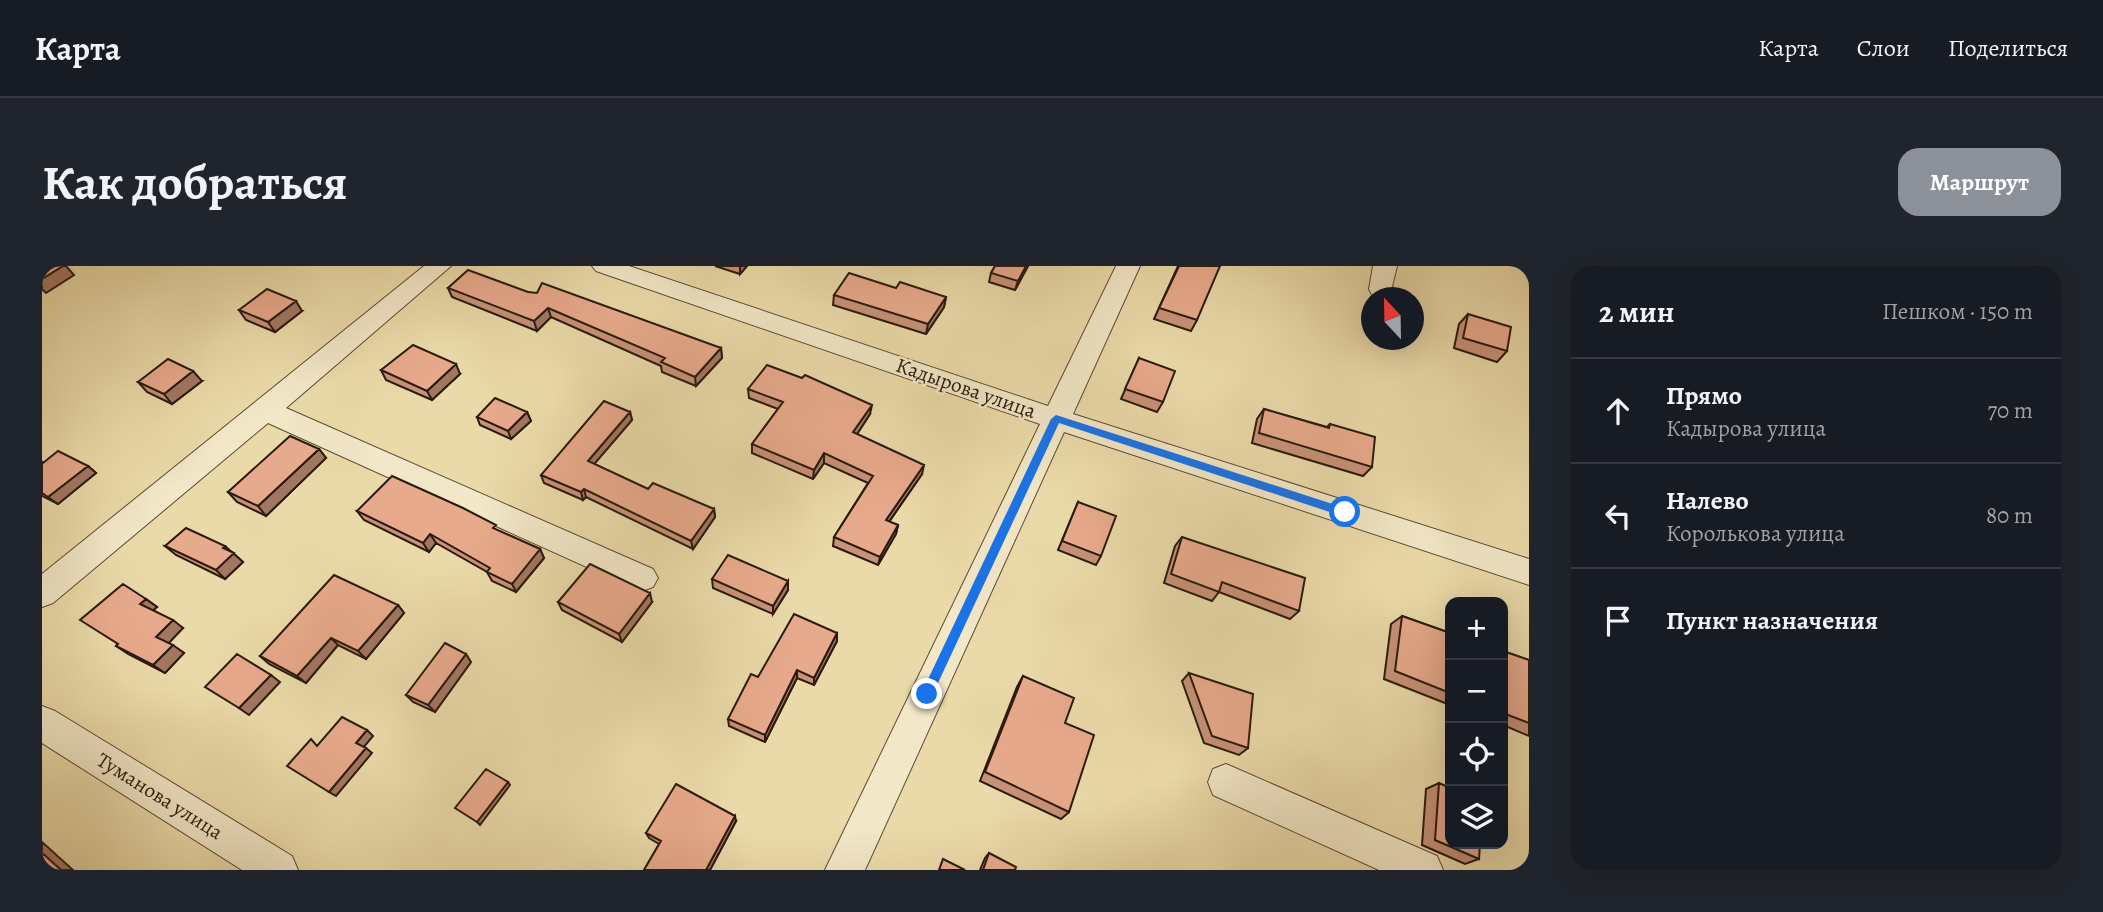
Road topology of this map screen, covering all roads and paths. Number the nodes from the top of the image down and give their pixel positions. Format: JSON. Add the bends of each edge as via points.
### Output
{"nodes":[{"id":1,"x":439,"y":266,"type":"edge"},
{"id":2,"x":604,"y":266,"type":"edge"},
{"id":3,"x":1128,"y":266,"type":"edge"},
{"id":4,"x":263,"y":409,"type":"junction"},
{"id":5,"x":1056,"y":419,"type":"junction"},
{"id":6,"x":1529,"y":572,"type":"edge"},
{"id":7,"x":642,"y":578,"type":"dead end"},
{"id":8,"x":42,"y":593,"type":"edge"},
{"id":9,"x":42,"y":723,"type":"edge"},
{"id":10,"x":1226,"y":782,"type":"dead end"},
{"id":11,"x":278,"y":870,"type":"edge"},
{"id":12,"x":845,"y":870,"type":"edge"},
{"id":13,"x":1423,"y":870,"type":"edge"}],
"edges":[{"from":1,"to":4,"type":"street"},
{"from":2,"to":5,"type":"street","name":"Кадырова улица"},
{"from":3,"to":5,"type":"street"},
{"from":4,"to":7,"type":"street"},
{"from":4,"to":8,"type":"street"},
{"from":5,"to":6,"type":"street","name":"Кадырова улица"},
{"from":5,"to":12,"type":"street"},
{"from":9,"to":11,"type":"street","name":"Туманова улица"},
{"from":10,"to":13,"type":"street"}]}
